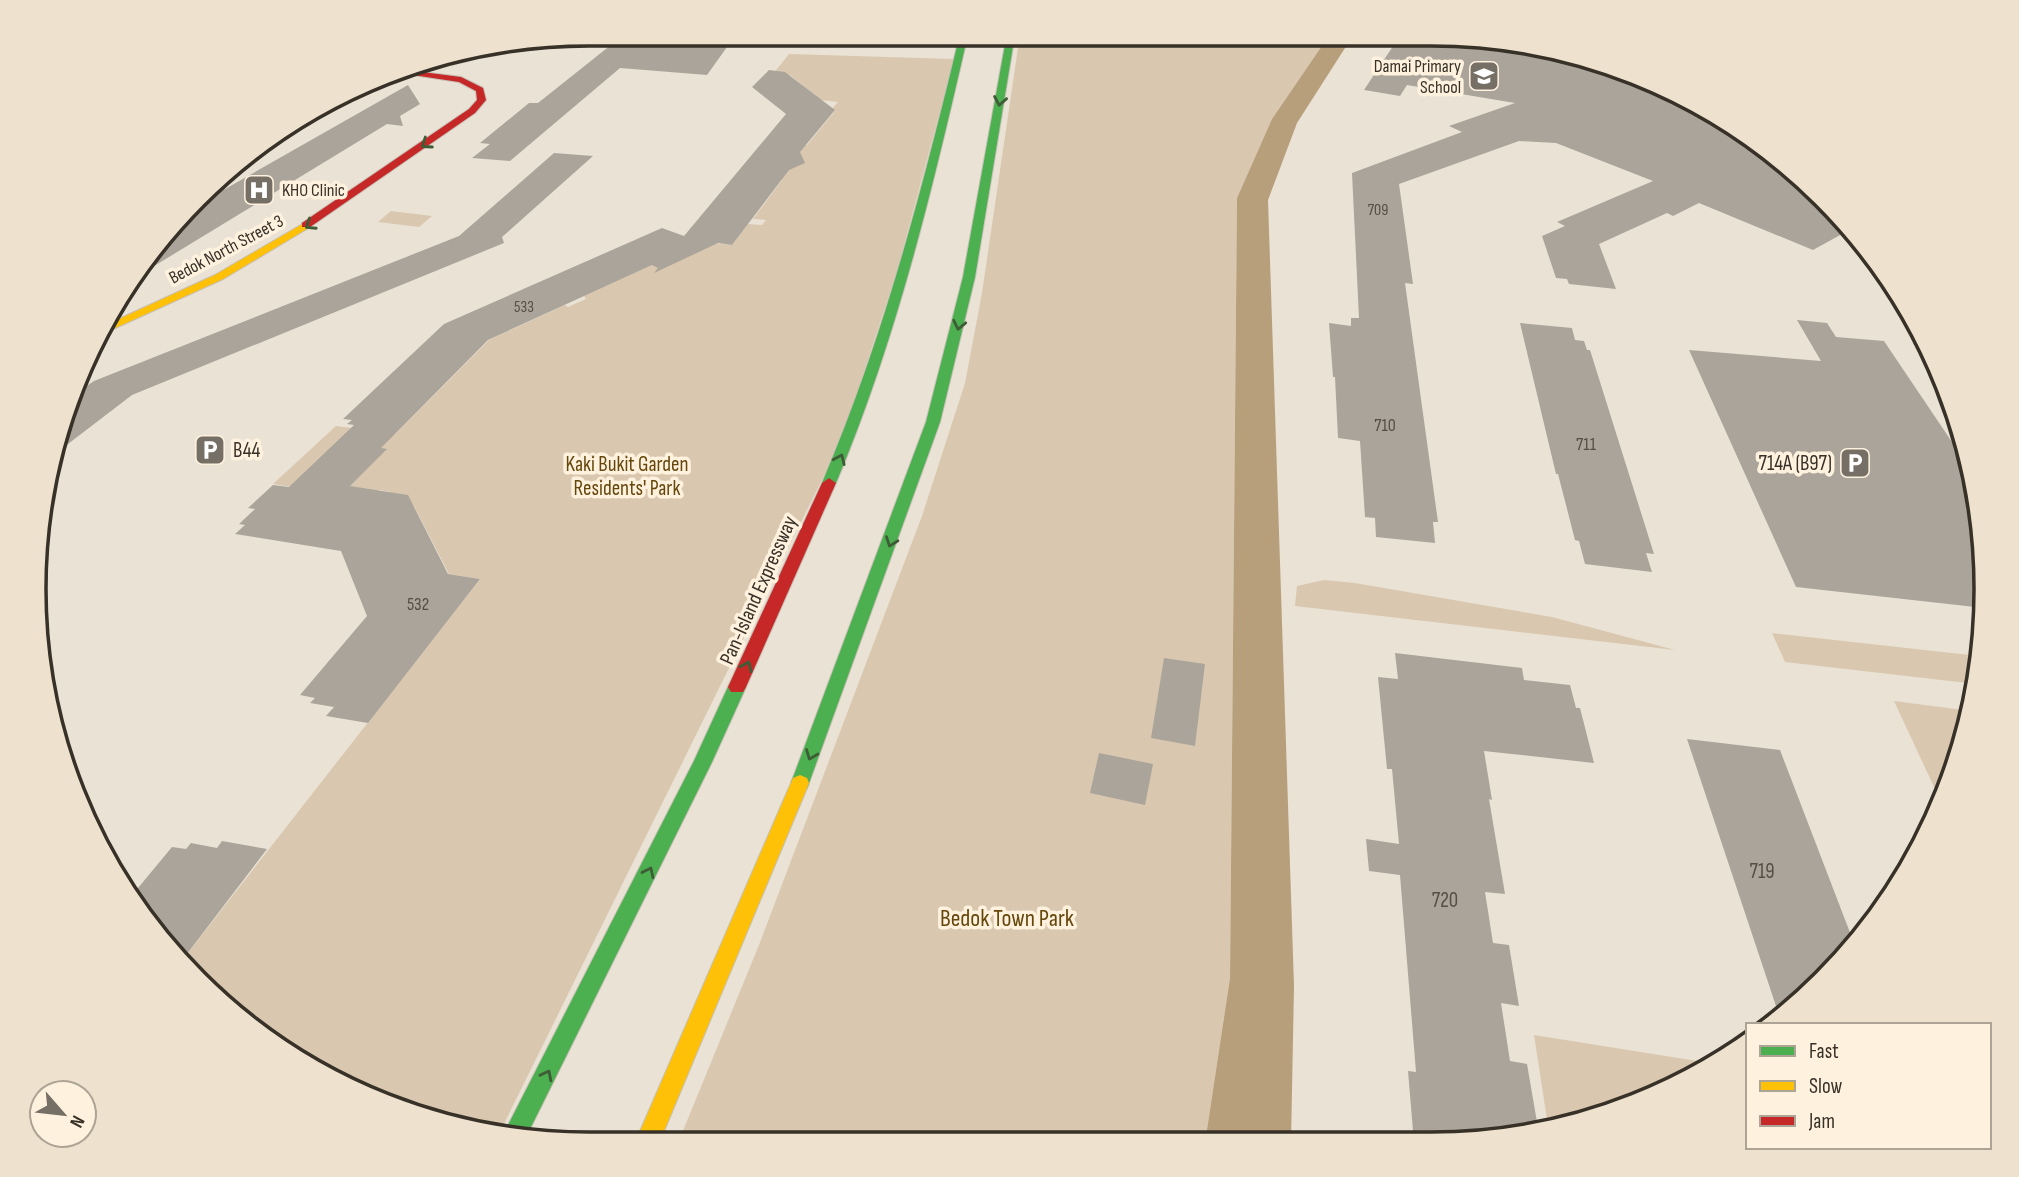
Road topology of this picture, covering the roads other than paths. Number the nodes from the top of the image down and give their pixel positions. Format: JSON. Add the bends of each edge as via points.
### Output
{"nodes":[{"id":1,"x":961,"y":46,"type":"edge"},
{"id":2,"x":1009,"y":46,"type":"edge"},
{"id":3,"x":415,"y":74,"type":"edge"},
{"id":4,"x":113,"y":327,"type":"edge"},
{"id":5,"x":519,"y":1127,"type":"edge"},
{"id":6,"x":652,"y":1132,"type":"edge"}],
"edges":[{"from":5,"to":1,"type":"main road","name":"Pan-Island Expressway","one_way":true,"via":[[703,762],[853,430],[907,270]]},
{"from":2,"to":6,"type":"main road","one_way":true,"via":[[969,277],[933,422],[801,780]]},
{"from":3,"to":4,"type":"main road","name":"Bedok North Street 3","one_way":true,"via":[[468,82],[480,90],[482,100],[285,240]]}]}
